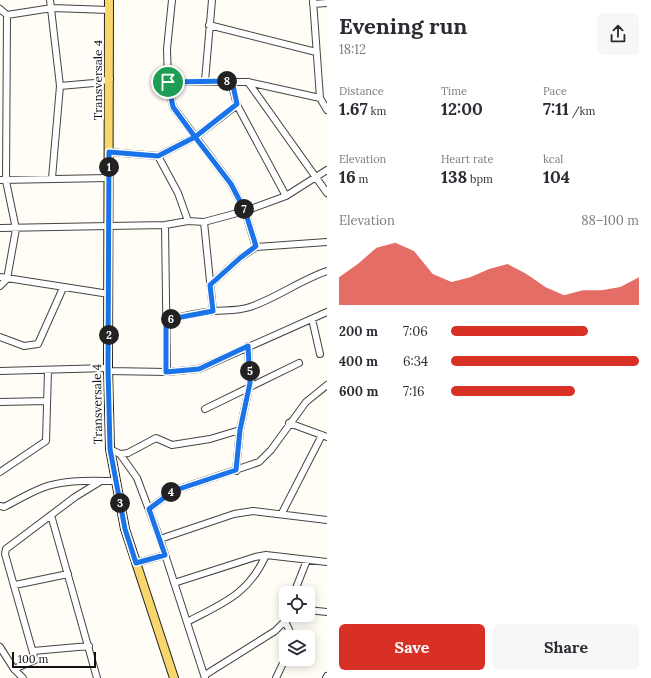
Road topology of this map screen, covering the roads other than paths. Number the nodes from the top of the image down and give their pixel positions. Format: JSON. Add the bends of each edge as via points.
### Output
{"nodes":[{"id":1,"x":50,"y":0,"type":"edge"},
{"id":2,"x":109,"y":0,"type":"edge"},
{"id":3,"x":172,"y":0,"type":"edge"},
{"id":4,"x":212,"y":0,"type":"edge"},
{"id":5,"x":313,"y":2,"type":"edge"},
{"id":6,"x":327,"y":3,"type":"edge"},
{"id":7,"x":52,"y":8,"type":"junction"},
{"id":8,"x":0,"y":9,"type":"edge"},
{"id":9,"x":109,"y":10,"type":"junction"},
{"id":10,"x":7,"y":15,"type":"junction"},
{"id":11,"x":209,"y":25,"type":"junction"},
{"id":12,"x":316,"y":52,"type":"junction"},
{"id":13,"x":110,"y":79,"type":"junction"},
{"id":14,"x":205,"y":81,"type":"junction"},
{"id":15,"x":232,"y":81,"type":"junction"},
{"id":16,"x":168,"y":82,"type":"junction"},
{"id":17,"x":248,"y":82,"type":"junction"},
{"id":18,"x":60,"y":86,"type":"junction"},
{"id":19,"x":320,"y":98,"type":"junction"},
{"id":20,"x":237,"y":104,"type":"junction"},
{"id":21,"x":327,"y":110,"type":"edge"},
{"id":22,"x":3,"y":137,"type":"edge"},
{"id":23,"x":195,"y":137,"type":"junction"},
{"id":24,"x":109,"y":152,"type":"junction"},
{"id":25,"x":158,"y":156,"type":"junction"},
{"id":26,"x":327,"y":170,"type":"edge"},
{"id":27,"x":315,"y":177,"type":"junction"},
{"id":28,"x":52,"y":178,"type":"junction"},
{"id":29,"x":109,"y":178,"type":"junction"},
{"id":30,"x":3,"y":181,"type":"edge"},
{"id":31,"x":327,"y":193,"type":"edge"},
{"id":32,"x":286,"y":196,"type":"junction"},
{"id":33,"x":245,"y":211,"type":"junction"},
{"id":34,"x":188,"y":221,"type":"junction"},
{"id":35,"x":204,"y":222,"type":"junction"},
{"id":36,"x":165,"y":225,"type":"junction"},
{"id":37,"x":108,"y":226,"type":"junction"},
{"id":38,"x":0,"y":228,"type":"edge"},
{"id":39,"x":16,"y":229,"type":"junction"},
{"id":40,"x":327,"y":242,"type":"edge"},
{"id":41,"x":256,"y":246,"type":"junction"},
{"id":42,"x":327,"y":271,"type":"edge"},
{"id":43,"x":0,"y":277,"type":"edge"},
{"id":44,"x":7,"y":279,"type":"junction"},
{"id":45,"x":210,"y":285,"type":"junction"},
{"id":46,"x":0,"y":286,"type":"edge"},
{"id":47,"x":63,"y":288,"type":"junction"},
{"id":48,"x":109,"y":294,"type":"junction"},
{"id":49,"x":213,"y":311,"type":"junction"},
{"id":50,"x":327,"y":312,"type":"edge"},
{"id":51,"x":312,"y":319,"type":"junction"},
{"id":52,"x":166,"y":320,"type":"junction"},
{"id":53,"x":0,"y":337,"type":"edge"},
{"id":54,"x":248,"y":346,"type":"junction"},
{"id":55,"x":320,"y":354,"type":"dead end"},
{"id":56,"x":299,"y":363,"type":"dead end"},
{"id":57,"x":48,"y":370,"type":"junction"},
{"id":58,"x":108,"y":370,"type":"junction"},
{"id":59,"x":0,"y":371,"type":"edge"},
{"id":60,"x":166,"y":372,"type":"junction"},
{"id":61,"x":327,"y":385,"type":"edge"},
{"id":62,"x":249,"y":389,"type":"junction"},
{"id":63,"x":48,"y":401,"type":"junction"},
{"id":64,"x":0,"y":402,"type":"edge"},
{"id":65,"x":204,"y":409,"type":"dead end"},
{"id":66,"x":289,"y":423,"type":"junction"},
{"id":67,"x":240,"y":430,"type":"junction"},
{"id":68,"x":325,"y":436,"type":"edge"},
{"id":69,"x":110,"y":449,"type":"junction"},
{"id":70,"x":120,"y":454,"type":"junction"},
{"id":71,"x":236,"y":470,"type":"junction"},
{"id":72,"x":0,"y":472,"type":"edge"},
{"id":73,"x":101,"y":481,"type":"junction"},
{"id":74,"x":116,"y":481,"type":"junction"},
{"id":75,"x":0,"y":506,"type":"edge"},
{"id":76,"x":149,"y":509,"type":"junction"},
{"id":77,"x":282,"y":513,"type":"junction"},
{"id":78,"x":51,"y":516,"type":"junction"},
{"id":79,"x":327,"y":520,"type":"edge"},
{"id":80,"x":160,"y":539,"type":"junction"},
{"id":81,"x":165,"y":555,"type":"junction"},
{"id":82,"x":266,"y":556,"type":"junction"},
{"id":83,"x":307,"y":560,"type":"junction"},
{"id":84,"x":327,"y":562,"type":"edge"},
{"id":85,"x":136,"y":563,"type":"junction"},
{"id":86,"x":68,"y":574,"type":"junction"},
{"id":87,"x":174,"y":583,"type":"junction"},
{"id":88,"x":15,"y":585,"type":"junction"},
{"id":89,"x":297,"y":586,"type":"edge"},
{"id":90,"x":315,"y":611,"type":"edge"},
{"id":91,"x":327,"y":612,"type":"edge"},
{"id":92,"x":187,"y":622,"type":"junction"},
{"id":93,"x":283,"y":622,"type":"edge"},
{"id":94,"x":89,"y":646,"type":"junction"},
{"id":95,"x":0,"y":647,"type":"edge"},
{"id":96,"x":33,"y":651,"type":"junction"},
{"id":97,"x":2,"y":655,"type":"edge"},
{"id":98,"x":282,"y":666,"type":"edge"},
{"id":99,"x":14,"y":669,"type":"junction"},
{"id":100,"x":205,"y":677,"type":"edge"},
{"id":101,"x":22,"y":678,"type":"edge"},
{"id":102,"x":97,"y":678,"type":"edge"},
{"id":103,"x":174,"y":678,"type":"edge"},
{"id":104,"x":276,"y":678,"type":"edge"}],
"edges":[{"from":1,"to":7,"type":"street"},
{"from":2,"to":9,"type":"main road","name":"Transversale 4"},
{"from":3,"to":16,"type":"street","via":[[167,49]]},
{"from":4,"to":11,"type":"street"},
{"from":5,"to":6,"type":"street"},
{"from":5,"to":12,"type":"street"},
{"from":7,"to":9,"type":"street"},
{"from":7,"to":10,"type":"street"},
{"from":7,"to":18,"type":"street"},
{"from":8,"to":10,"type":"street"},
{"from":9,"to":13,"type":"main road","name":"Transversale 4"},
{"from":10,"to":22,"type":"street"},
{"from":11,"to":12,"type":"street"},
{"from":11,"to":14,"type":"street"},
{"from":12,"to":19,"type":"street"},
{"from":13,"to":18,"type":"street"},
{"from":13,"to":24,"type":"main road","name":"Transversale 4"},
{"from":14,"to":15,"type":"street"},
{"from":14,"to":16,"type":"street"},
{"from":15,"to":17,"type":"street"},
{"from":15,"to":20,"type":"street"},
{"from":16,"to":23,"type":"street","via":[[173,107]]},
{"from":17,"to":19,"type":"street"},
{"from":17,"to":27,"type":"street"},
{"from":18,"to":28,"type":"street"},
{"from":19,"to":21,"type":"street"},
{"from":20,"to":23,"type":"street"},
{"from":20,"to":32,"type":"street"},
{"from":22,"to":30,"type":"street"},
{"from":23,"to":25,"type":"street"},
{"from":23,"to":33,"type":"street","via":[[231,184]]},
{"from":24,"to":25,"type":"street"},
{"from":24,"to":29,"type":"main road","name":"Transversale 4"},
{"from":25,"to":34,"type":"street","via":[[178,193]]},
{"from":26,"to":27,"type":"street"},
{"from":27,"to":31,"type":"street"},
{"from":27,"to":32,"type":"street"},
{"from":28,"to":29,"type":"street"},
{"from":28,"to":30,"type":"street"},
{"from":29,"to":37,"type":"main road","name":"Transversale 4"},
{"from":30,"to":39,"type":"street"},
{"from":32,"to":33,"type":"street"},
{"from":33,"to":35,"type":"street"},
{"from":33,"to":41,"type":"street"},
{"from":34,"to":35,"type":"street"},
{"from":34,"to":36,"type":"street"},
{"from":35,"to":45,"type":"street"},
{"from":36,"to":37,"type":"street"},
{"from":36,"to":52,"type":"street"},
{"from":37,"to":39,"type":"street"},
{"from":37,"to":48,"type":"main road","name":"Transversale 4"},
{"from":38,"to":39,"type":"street"},
{"from":39,"to":44,"type":"street"},
{"from":40,"to":41,"type":"street"},
{"from":41,"to":45,"type":"street"},
{"from":42,"to":49,"type":"street","via":[[309,276],[265,302],[248,308]]},
{"from":43,"to":44,"type":"street"},
{"from":44,"to":46,"type":"street"},
{"from":44,"to":47,"type":"street"},
{"from":45,"to":49,"type":"street"},
{"from":47,"to":48,"type":"street"},
{"from":47,"to":53,"type":"street","via":[[38,344],[24,346]]},
{"from":48,"to":58,"type":"main road","name":"Transversale 4"},
{"from":49,"to":52,"type":"street"},
{"from":50,"to":51,"type":"street"},
{"from":51,"to":54,"type":"street"},
{"from":51,"to":55,"type":"street"},
{"from":52,"to":60,"type":"street"},
{"from":54,"to":60,"type":"street","via":[[199,369]]},
{"from":54,"to":62,"type":"street"},
{"from":56,"to":62,"type":"street"},
{"from":57,"to":58,"type":"street"},
{"from":57,"to":59,"type":"street"},
{"from":57,"to":63,"type":"street"},
{"from":58,"to":60,"type":"street"},
{"from":58,"to":69,"type":"main road","name":"Transversale 4"},
{"from":61,"to":66,"type":"street","via":[[306,402]]},
{"from":62,"to":65,"type":"street"},
{"from":62,"to":67,"type":"street"},
{"from":63,"to":64,"type":"street"},
{"from":63,"to":72,"type":"street","via":[[46,441]]},
{"from":66,"to":68,"type":"street"},
{"from":66,"to":71,"type":"street","via":[[271,450],[259,462]]},
{"from":67,"to":70,"type":"street","via":[[205,440],[172,444],[156,438],[128,453]]},
{"from":67,"to":71,"type":"street"},
{"from":68,"to":77,"type":"street"},
{"from":69,"to":70,"type":"street"},
{"from":69,"to":74,"type":"main road","name":"Transversale 4"},
{"from":70,"to":76,"type":"street","via":[[137,478]]},
{"from":71,"to":76,"type":"street","via":[[173,491]]},
{"from":73,"to":74,"type":"street"},
{"from":73,"to":75,"type":"street","via":[[60,483],[43,487],[4,507]]},
{"from":73,"to":78,"type":"street"},
{"from":74,"to":85,"type":"main road","name":"Transversale 4","via":[[125,529]]},
{"from":76,"to":80,"type":"street"},
{"from":77,"to":79,"type":"street"},
{"from":77,"to":80,"type":"street","via":[[253,510],[234,514]]},
{"from":78,"to":86,"type":"street"},
{"from":78,"to":88,"type":"street","via":[[6,549],[5,554]]},
{"from":80,"to":81,"type":"street"},
{"from":81,"to":85,"type":"street"},
{"from":81,"to":87,"type":"street"},
{"from":82,"to":83,"type":"street"},
{"from":82,"to":87,"type":"street","via":[[255,557]]},
{"from":82,"to":92,"type":"street","via":[[251,583],[232,599]]},
{"from":83,"to":84,"type":"street"},
{"from":83,"to":89,"type":"street"},
{"from":85,"to":103,"type":"main road","name":"Transversale 4"},
{"from":86,"to":88,"type":"street"},
{"from":86,"to":94,"type":"street"},
{"from":87,"to":92,"type":"street"},
{"from":88,"to":96,"type":"street"},
{"from":90,"to":91,"type":"street"},
{"from":92,"to":100,"type":"street"},
{"from":93,"to":100,"type":"street","via":[[275,631]]},
{"from":94,"to":96,"type":"street"},
{"from":94,"to":102,"type":"street"},
{"from":95,"to":97,"type":"street"},
{"from":96,"to":99,"type":"street","via":[[35,660]]},
{"from":97,"to":99,"type":"street"},
{"from":98,"to":104,"type":"street"},
{"from":99,"to":101,"type":"street"}]}
